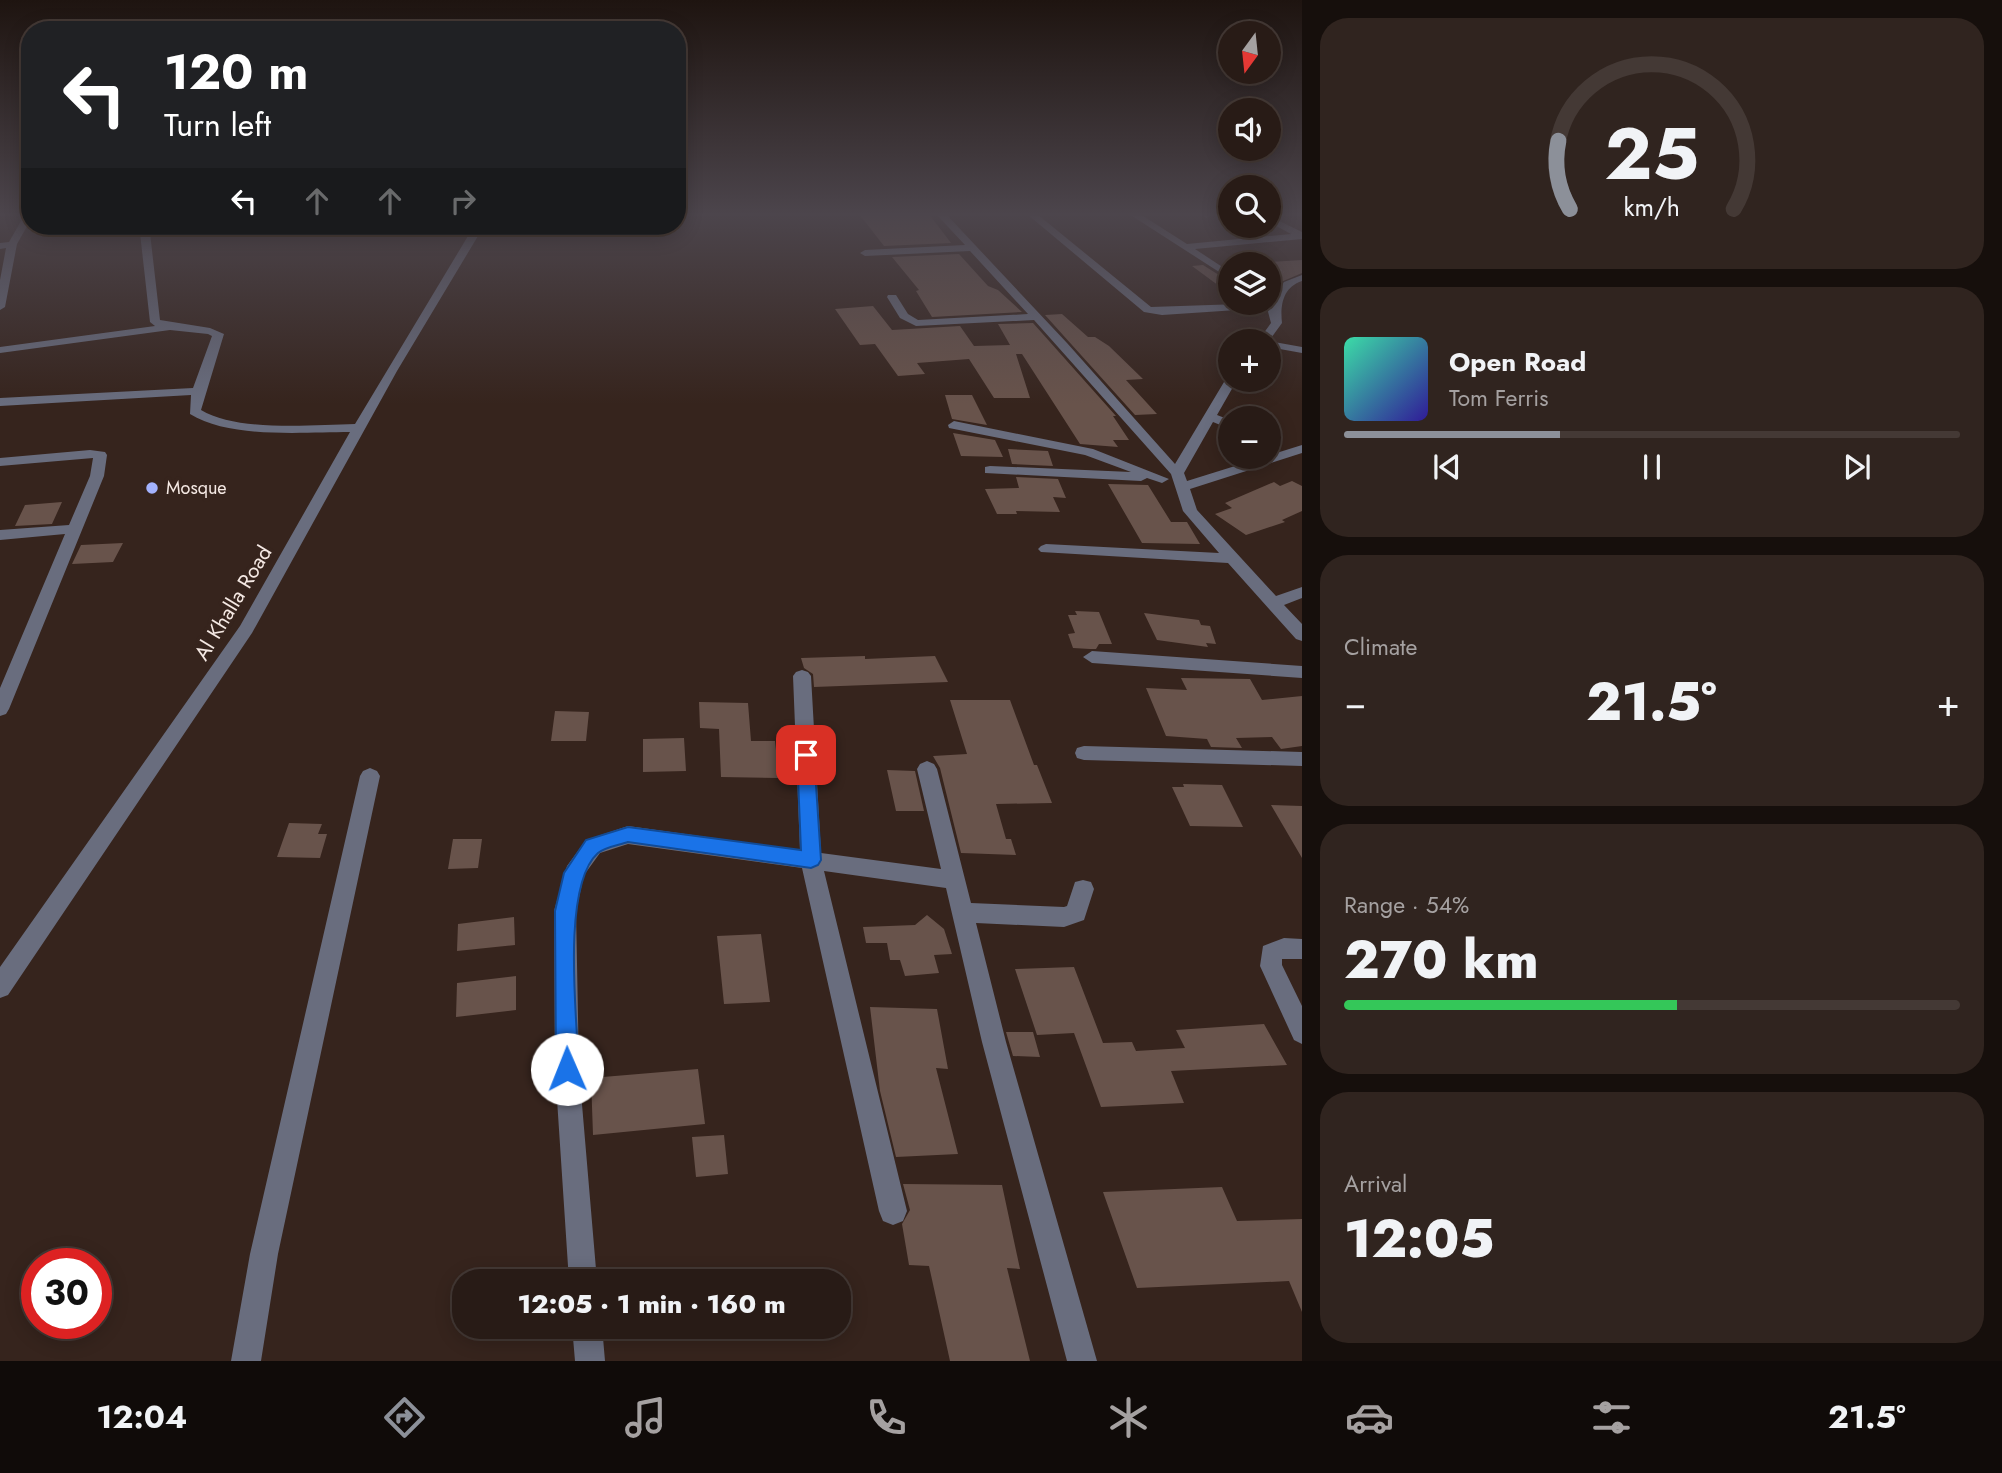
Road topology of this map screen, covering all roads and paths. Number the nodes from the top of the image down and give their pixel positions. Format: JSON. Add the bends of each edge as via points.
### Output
{"nodes":[{"id":1,"x":6,"y":278,"type":"edge"},
{"id":2,"x":151,"y":278,"type":"edge"},
{"id":3,"x":448,"y":278,"type":"edge"},
{"id":4,"x":999,"y":278,"type":"edge"},
{"id":5,"x":1109,"y":278,"type":"edge"},
{"id":6,"x":1298,"y":278,"type":"edge"},
{"id":7,"x":1281,"y":291,"type":"edge"},
{"id":8,"x":892,"y":297,"type":"dead end"},
{"id":9,"x":0,"y":307,"type":"edge"},
{"id":10,"x":1218,"y":309,"type":"edge"},
{"id":11,"x":1037,"y":317,"type":"junction"},
{"id":12,"x":166,"y":328,"type":"junction"},
{"id":13,"x":1281,"y":346,"type":"edge"},
{"id":14,"x":0,"y":350,"type":"edge"},
{"id":15,"x":1302,"y":350,"type":"edge"},
{"id":16,"x":198,"y":391,"type":"junction"},
{"id":17,"x":1224,"y":392,"type":"edge"},
{"id":18,"x":0,"y":402,"type":"edge"},
{"id":19,"x":1209,"y":416,"type":"junction"},
{"id":20,"x":1218,"y":420,"type":"edge"},
{"id":21,"x":954,"y":425,"type":"dead end"},
{"id":22,"x":359,"y":428,"type":"junction"},
{"id":23,"x":1296,"y":451,"type":"edge"},
{"id":24,"x":0,"y":461,"type":"edge"},
{"id":25,"x":990,"y":470,"type":"dead end"},
{"id":26,"x":1162,"y":480,"type":"junction"},
{"id":27,"x":1180,"y":480,"type":"junction"},
{"id":28,"x":75,"y":529,"type":"junction"},
{"id":29,"x":0,"y":535,"type":"edge"},
{"id":30,"x":1046,"y":549,"type":"dead end"},
{"id":31,"x":1232,"y":558,"type":"junction"},
{"id":32,"x":1302,"y":593,"type":"edge"},
{"id":33,"x":1272,"y":603,"type":"junction"},
{"id":34,"x":1302,"y":635,"type":"edge"},
{"id":35,"x":1091,"y":657,"type":"dead end"},
{"id":36,"x":1302,"y":672,"type":"edge"},
{"id":37,"x":802,"y":676,"type":"dead end"},
{"id":38,"x":0,"y":709,"type":"edge"},
{"id":39,"x":1084,"y":752,"type":"dead end"},
{"id":40,"x":1302,"y":759,"type":"edge"},
{"id":41,"x":927,"y":769,"type":"dead end"},
{"id":42,"x":370,"y":776,"type":"dead end"},
{"id":43,"x":811,"y":860,"type":"junction"},
{"id":44,"x":954,"y":880,"type":"junction"},
{"id":45,"x":1083,"y":889,"type":"dead end"},
{"id":46,"x":962,"y":912,"type":"junction"},
{"id":47,"x":1302,"y":949,"type":"edge"},
{"id":48,"x":0,"y":987,"type":"edge"},
{"id":49,"x":1302,"y":1032,"type":"edge"},
{"id":50,"x":893,"y":1211,"type":"dead end"},
{"id":51,"x":582,"y":1269,"type":"edge"},
{"id":52,"x":588,"y":1339,"type":"edge"},
{"id":53,"x":246,"y":1361,"type":"edge"},
{"id":54,"x":590,"y":1361,"type":"edge"},
{"id":55,"x":1082,"y":1361,"type":"edge"}],
"edges":[{"from":1,"to":9,"type":"street"},
{"from":2,"to":12,"type":"street","via":[[155,322]]},
{"from":3,"to":22,"type":"street","name":"Al Khalla Road"},
{"from":4,"to":11,"type":"street"},
{"from":5,"to":10,"type":"street","via":[[1148,310]]},
{"from":6,"to":7,"type":"street"},
{"from":8,"to":11,"type":"street","via":[[904,316],[916,323]]},
{"from":11,"to":27,"type":"street"},
{"from":12,"to":14,"type":"street"},
{"from":12,"to":16,"type":"street","via":[[207,329],[218,334]]},
{"from":13,"to":15,"type":"street"},
{"from":16,"to":18,"type":"street"},
{"from":16,"to":22,"type":"street","via":[[194,411],[200,418],[231,424]]},
{"from":17,"to":19,"type":"street"},
{"from":19,"to":20,"type":"street"},
{"from":19,"to":27,"type":"street"},
{"from":21,"to":26,"type":"street","via":[[1088,452]]},
{"from":22,"to":48,"type":"street","name":"Al Khalla Road","via":[[246,629]]},
{"from":23,"to":27,"type":"street"},
{"from":24,"to":28,"type":"street","via":[[100,455],[97,476]]},
{"from":25,"to":26,"type":"street"},
{"from":26,"to":27,"type":"street"},
{"from":27,"to":31,"type":"street","via":[[1190,511]]},
{"from":28,"to":29,"type":"street"},
{"from":28,"to":38,"type":"street"},
{"from":30,"to":31,"type":"street"},
{"from":31,"to":33,"type":"street"},
{"from":32,"to":33,"type":"street"},
{"from":33,"to":34,"type":"street"},
{"from":35,"to":36,"type":"street"},
{"from":37,"to":43,"type":"street"},
{"from":39,"to":40,"type":"street"},
{"from":41,"to":44,"type":"street"},
{"from":42,"to":53,"type":"street","via":[[264,1254]]},
{"from":43,"to":44,"type":"street"},
{"from":43,"to":50,"type":"street"},
{"from":43,"to":51,"type":"street","via":[[628,835],[593,846],[574,873],[565,911],[567,1069]]},
{"from":44,"to":46,"type":"street"},
{"from":45,"to":46,"type":"street","via":[[1076,913],[1064,917]]},
{"from":46,"to":55,"type":"street"},
{"from":47,"to":49,"type":"street","via":[[1271,953],[1271,966]]},
{"from":52,"to":54,"type":"street"}]}
